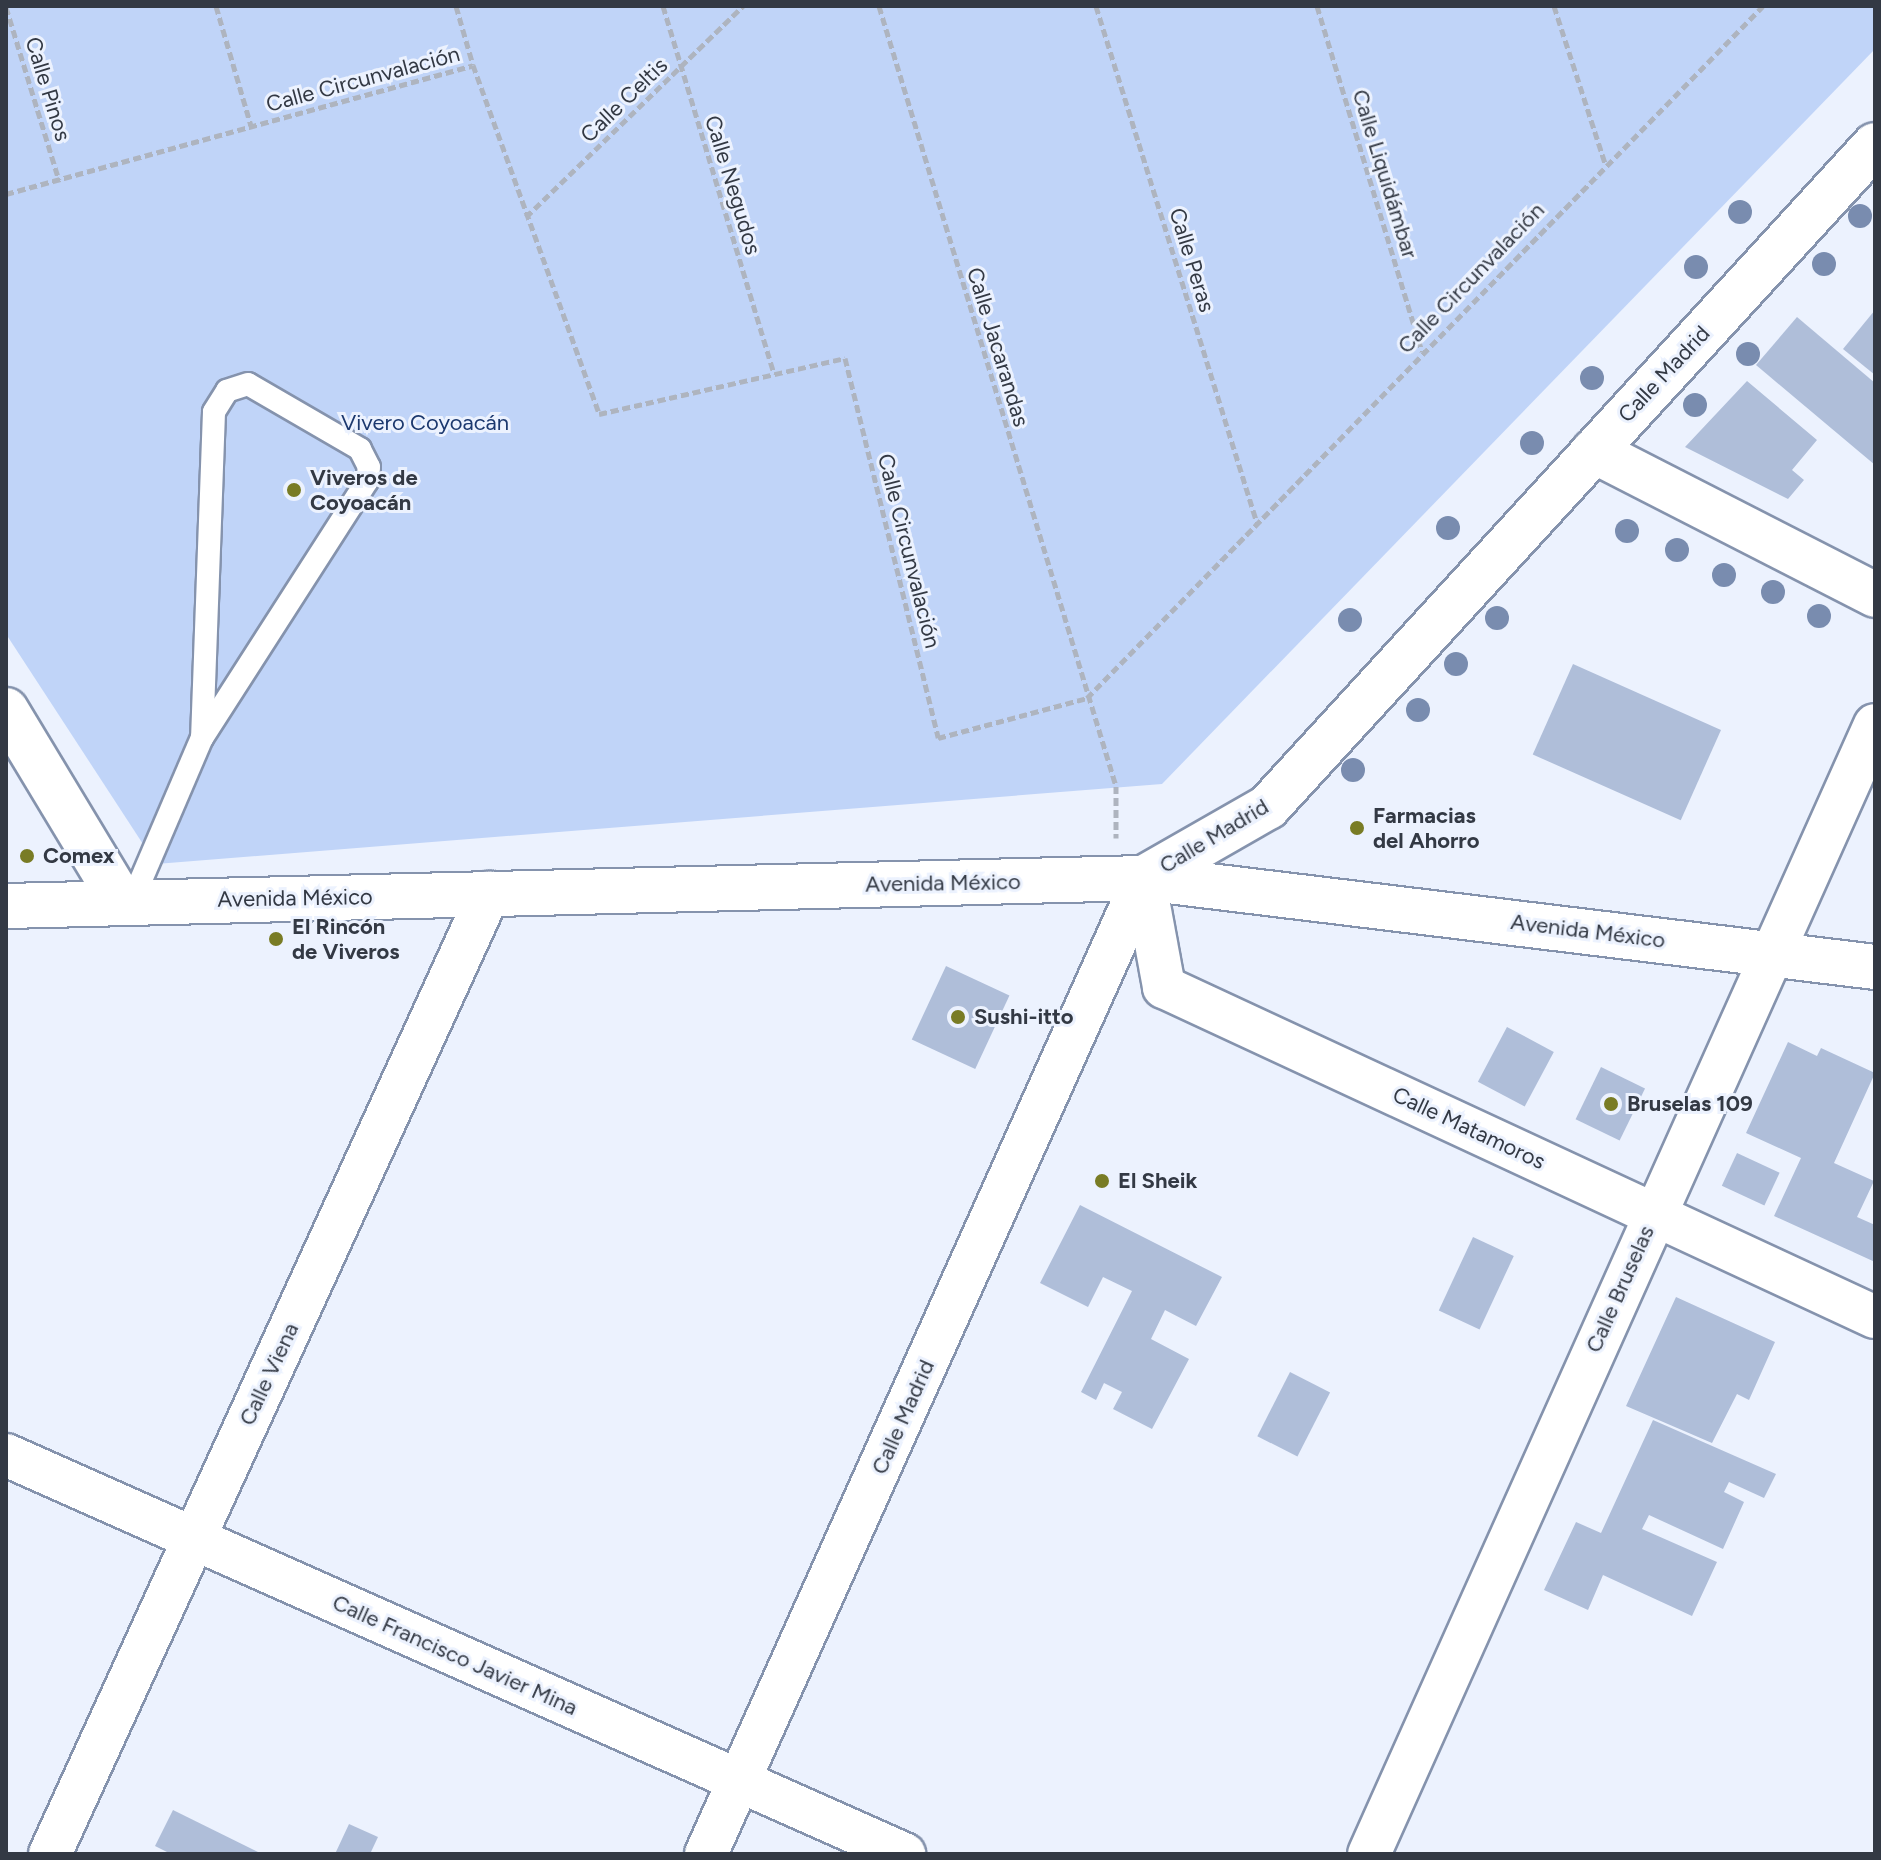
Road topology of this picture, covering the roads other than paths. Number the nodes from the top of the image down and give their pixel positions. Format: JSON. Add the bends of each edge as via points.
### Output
{"nodes":[{"id":1,"x":1875,"y":145,"type":"edge"},
{"id":2,"x":1594,"y":451,"type":"junction"},
{"id":3,"x":1875,"y":595,"type":"edge"},
{"id":4,"x":6,"y":710,"type":"edge"},
{"id":5,"x":1875,"y":725,"type":"edge"},
{"id":6,"x":202,"y":738,"type":"junction"},
{"id":7,"x":1130,"y":879,"type":"junction"},
{"id":8,"x":489,"y":893,"type":"junction"},
{"id":9,"x":127,"y":902,"type":"junction"},
{"id":10,"x":6,"y":906,"type":"edge"},
{"id":11,"x":1770,"y":953,"type":"junction"},
{"id":12,"x":1875,"y":967,"type":"edge"},
{"id":13,"x":1653,"y":1213,"type":"junction"},
{"id":14,"x":1875,"y":1317,"type":"edge"},
{"id":15,"x":6,"y":1455,"type":"edge"},
{"id":16,"x":194,"y":1538,"type":"junction"},
{"id":17,"x":739,"y":1781,"type":"junction"},
{"id":18,"x":50,"y":1854,"type":"edge"},
{"id":19,"x":706,"y":1854,"type":"edge"},
{"id":20,"x":904,"y":1854,"type":"edge"},
{"id":21,"x":1369,"y":1854,"type":"edge"}],
"edges":[{"from":1,"to":2,"type":"street","name":"Calle Madrid"},
{"from":2,"to":3,"type":"street"},
{"from":2,"to":7,"type":"street","name":"Calle Madrid","via":[[1268,807]]},
{"from":4,"to":9,"type":"street"},
{"from":5,"to":11,"type":"street","name":"Calle Bruselas"},
{"from":6,"to":6,"type":"lane","via":[[367,481],[369,467],[360,449],[248,384],[227,391],[214,412]]},
{"from":6,"to":9,"type":"lane"},
{"from":7,"to":8,"type":"street","name":"Avenida México"},
{"from":7,"to":11,"type":"street","name":"Avenida México"},
{"from":7,"to":13,"type":"street","name":"Calle Matamoros","via":[[1164,987]]},
{"from":7,"to":17,"type":"street","name":"Calle Madrid"},
{"from":8,"to":9,"type":"street","name":"Avenida México"},
{"from":8,"to":16,"type":"street","name":"Calle Viena"},
{"from":9,"to":10,"type":"street","name":"Avenida México"},
{"from":11,"to":12,"type":"street","name":"Avenida México"},
{"from":11,"to":13,"type":"street","name":"Calle Bruselas"},
{"from":13,"to":14,"type":"street","name":"Calle Matamoros"},
{"from":13,"to":21,"type":"street","name":"Calle Bruselas"},
{"from":15,"to":16,"type":"street","name":"Calle Francisco Javier Mina"},
{"from":16,"to":17,"type":"street","name":"Calle Francisco Javier Mina"},
{"from":16,"to":18,"type":"street","name":"Calle Viena"},
{"from":17,"to":19,"type":"street","name":"Calle Madrid"},
{"from":17,"to":20,"type":"street","name":"Calle Francisco Javier Mina"}]}
